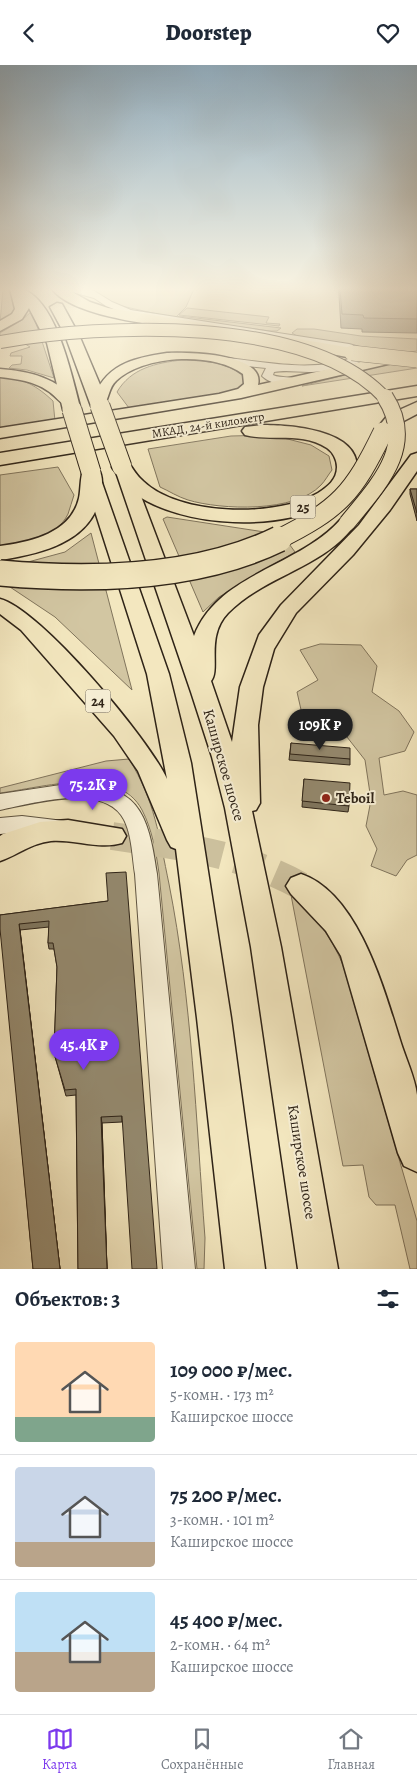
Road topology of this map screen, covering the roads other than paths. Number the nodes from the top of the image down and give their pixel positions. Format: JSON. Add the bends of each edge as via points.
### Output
{"nodes":[{"id":1,"x":55,"y":345,"type":"edge"},
{"id":2,"x":76,"y":345,"type":"edge"},
{"id":3,"x":273,"y":345,"type":"edge"},
{"id":4,"x":309,"y":345,"type":"edge"},
{"id":5,"x":336,"y":345,"type":"edge"},
{"id":6,"x":417,"y":355,"type":"edge"},
{"id":7,"x":211,"y":359,"type":"junction"},
{"id":8,"x":417,"y":360,"type":"edge"},
{"id":9,"x":0,"y":373,"type":"edge"},
{"id":10,"x":291,"y":375,"type":"junction"},
{"id":11,"x":417,"y":377,"type":"edge"},
{"id":12,"x":417,"y":391,"type":"edge"},
{"id":13,"x":240,"y":394,"type":"junction"},
{"id":14,"x":100,"y":404,"type":"junction"},
{"id":15,"x":71,"y":407,"type":"junction"},
{"id":16,"x":417,"y":407,"type":"edge"},
{"id":17,"x":384,"y":422,"type":"junction"},
{"id":18,"x":237,"y":432,"type":"junction"},
{"id":19,"x":0,"y":433,"type":"edge"},
{"id":20,"x":0,"y":444,"type":"edge"},
{"id":21,"x":417,"y":458,"type":"edge"},
{"id":22,"x":0,"y":459,"type":"edge"},
{"id":23,"x":0,"y":471,"type":"edge"},
{"id":24,"x":124,"y":471,"type":"junction"},
{"id":25,"x":92,"y":475,"type":"junction"},
{"id":26,"x":0,"y":553,"type":"edge"},
{"id":27,"x":0,"y":573,"type":"edge"},
{"id":28,"x":0,"y":605,"type":"edge"},
{"id":29,"x":203,"y":692,"type":"junction"},
{"id":30,"x":0,"y":802,"type":"edge"},
{"id":31,"x":0,"y":826,"type":"edge"},
{"id":32,"x":69,"y":829,"type":"junction"},
{"id":33,"x":112,"y":836,"type":"tunnel mouth"},
{"id":34,"x":0,"y":850,"type":"edge"},
{"id":35,"x":247,"y":856,"type":"junction"},
{"id":36,"x":191,"y":864,"type":"junction"},
{"id":37,"x":301,"y":886,"type":"tunnel mouth"},
{"id":38,"x":417,"y":1153,"type":"edge"},
{"id":39,"x":179,"y":1269,"type":"edge"},
{"id":40,"x":245,"y":1269,"type":"edge"},
{"id":41,"x":318,"y":1269,"type":"edge"}],
"edges":[{"from":1,"to":15,"type":"highway"},
{"from":2,"to":14,"type":"highway","name":"Каширское шоссе"},
{"from":3,"to":29,"type":"main road","bridge":true,"via":[[333,363],[373,385],[398,416],[402,439],[400,450],[392,465],[334,537],[314,552],[242,592],[216,613],[204,636]]},
{"from":4,"to":8,"type":"highway","bridge":true},
{"from":5,"to":10,"type":"street","via":[[364,354],[357,361]]},
{"from":6,"to":10,"type":"main road"},
{"from":7,"to":10,"type":"street"},
{"from":7,"to":13,"type":"main road","via":[[234,364],[251,376],[252,385]]},
{"from":7,"to":14,"type":"main road","via":[[172,357],[128,367],[106,383]]},
{"from":9,"to":15,"type":"main road","via":[[46,382],[55,387]]},
{"from":10,"to":13,"type":"main road"},
{"from":11,"to":20,"type":"highway","name":"МКАД, 24-й километр"},
{"from":12,"to":22,"type":"highway","name":"МКАД, 24-й километр"},
{"from":13,"to":19,"type":"main road"},
{"from":14,"to":24,"type":"highway","name":"Каширское шоссе","bridge":true},
{"from":15,"to":25,"type":"highway","bridge":true},
{"from":16,"to":17,"type":"highway"},
{"from":17,"to":18,"type":"highway"},
{"from":17,"to":27,"type":"highway","bridge":true,"via":[[355,486],[324,515],[264,545],[224,558],[139,574],[80,577]]},
{"from":18,"to":23,"type":"highway"},
{"from":18,"to":24,"type":"highway","number":"25","via":[[281,430],[318,438],[344,455],[347,471],[334,492],[319,502],[255,516],[188,510],[148,494]]},
{"from":21,"to":35,"type":"main road","via":[[347,550],[273,630],[263,648],[246,710],[243,754],[250,837]]},
{"from":24,"to":29,"type":"main road","name":"Каширское шоссе"},
{"from":25,"to":26,"type":"highway","via":[[90,500],[84,517],[74,526],[42,545]]},
{"from":25,"to":36,"type":"main road","via":[[158,674],[178,763]]},
{"from":28,"to":36,"type":"main road","number":"24","via":[[29,625],[123,730],[150,769]]},
{"from":29,"to":35,"type":"main road","name":"Каширское шоссе","via":[[225,757]]},
{"from":30,"to":39,"type":"street","via":[[92,791],[118,799],[131,815],[146,875]]},
{"from":31,"to":32,"type":"street","via":[[22,824]]},
{"from":32,"to":33,"type":"main road"},
{"from":32,"to":34,"type":"main road","via":[[35,832]]},
{"from":35,"to":41,"type":"main road","name":"Каширское шоссе","via":[[266,947]]},
{"from":36,"to":40,"type":"main road"},
{"from":37,"to":38,"type":"main road","via":[[331,913],[351,943]]}]}
